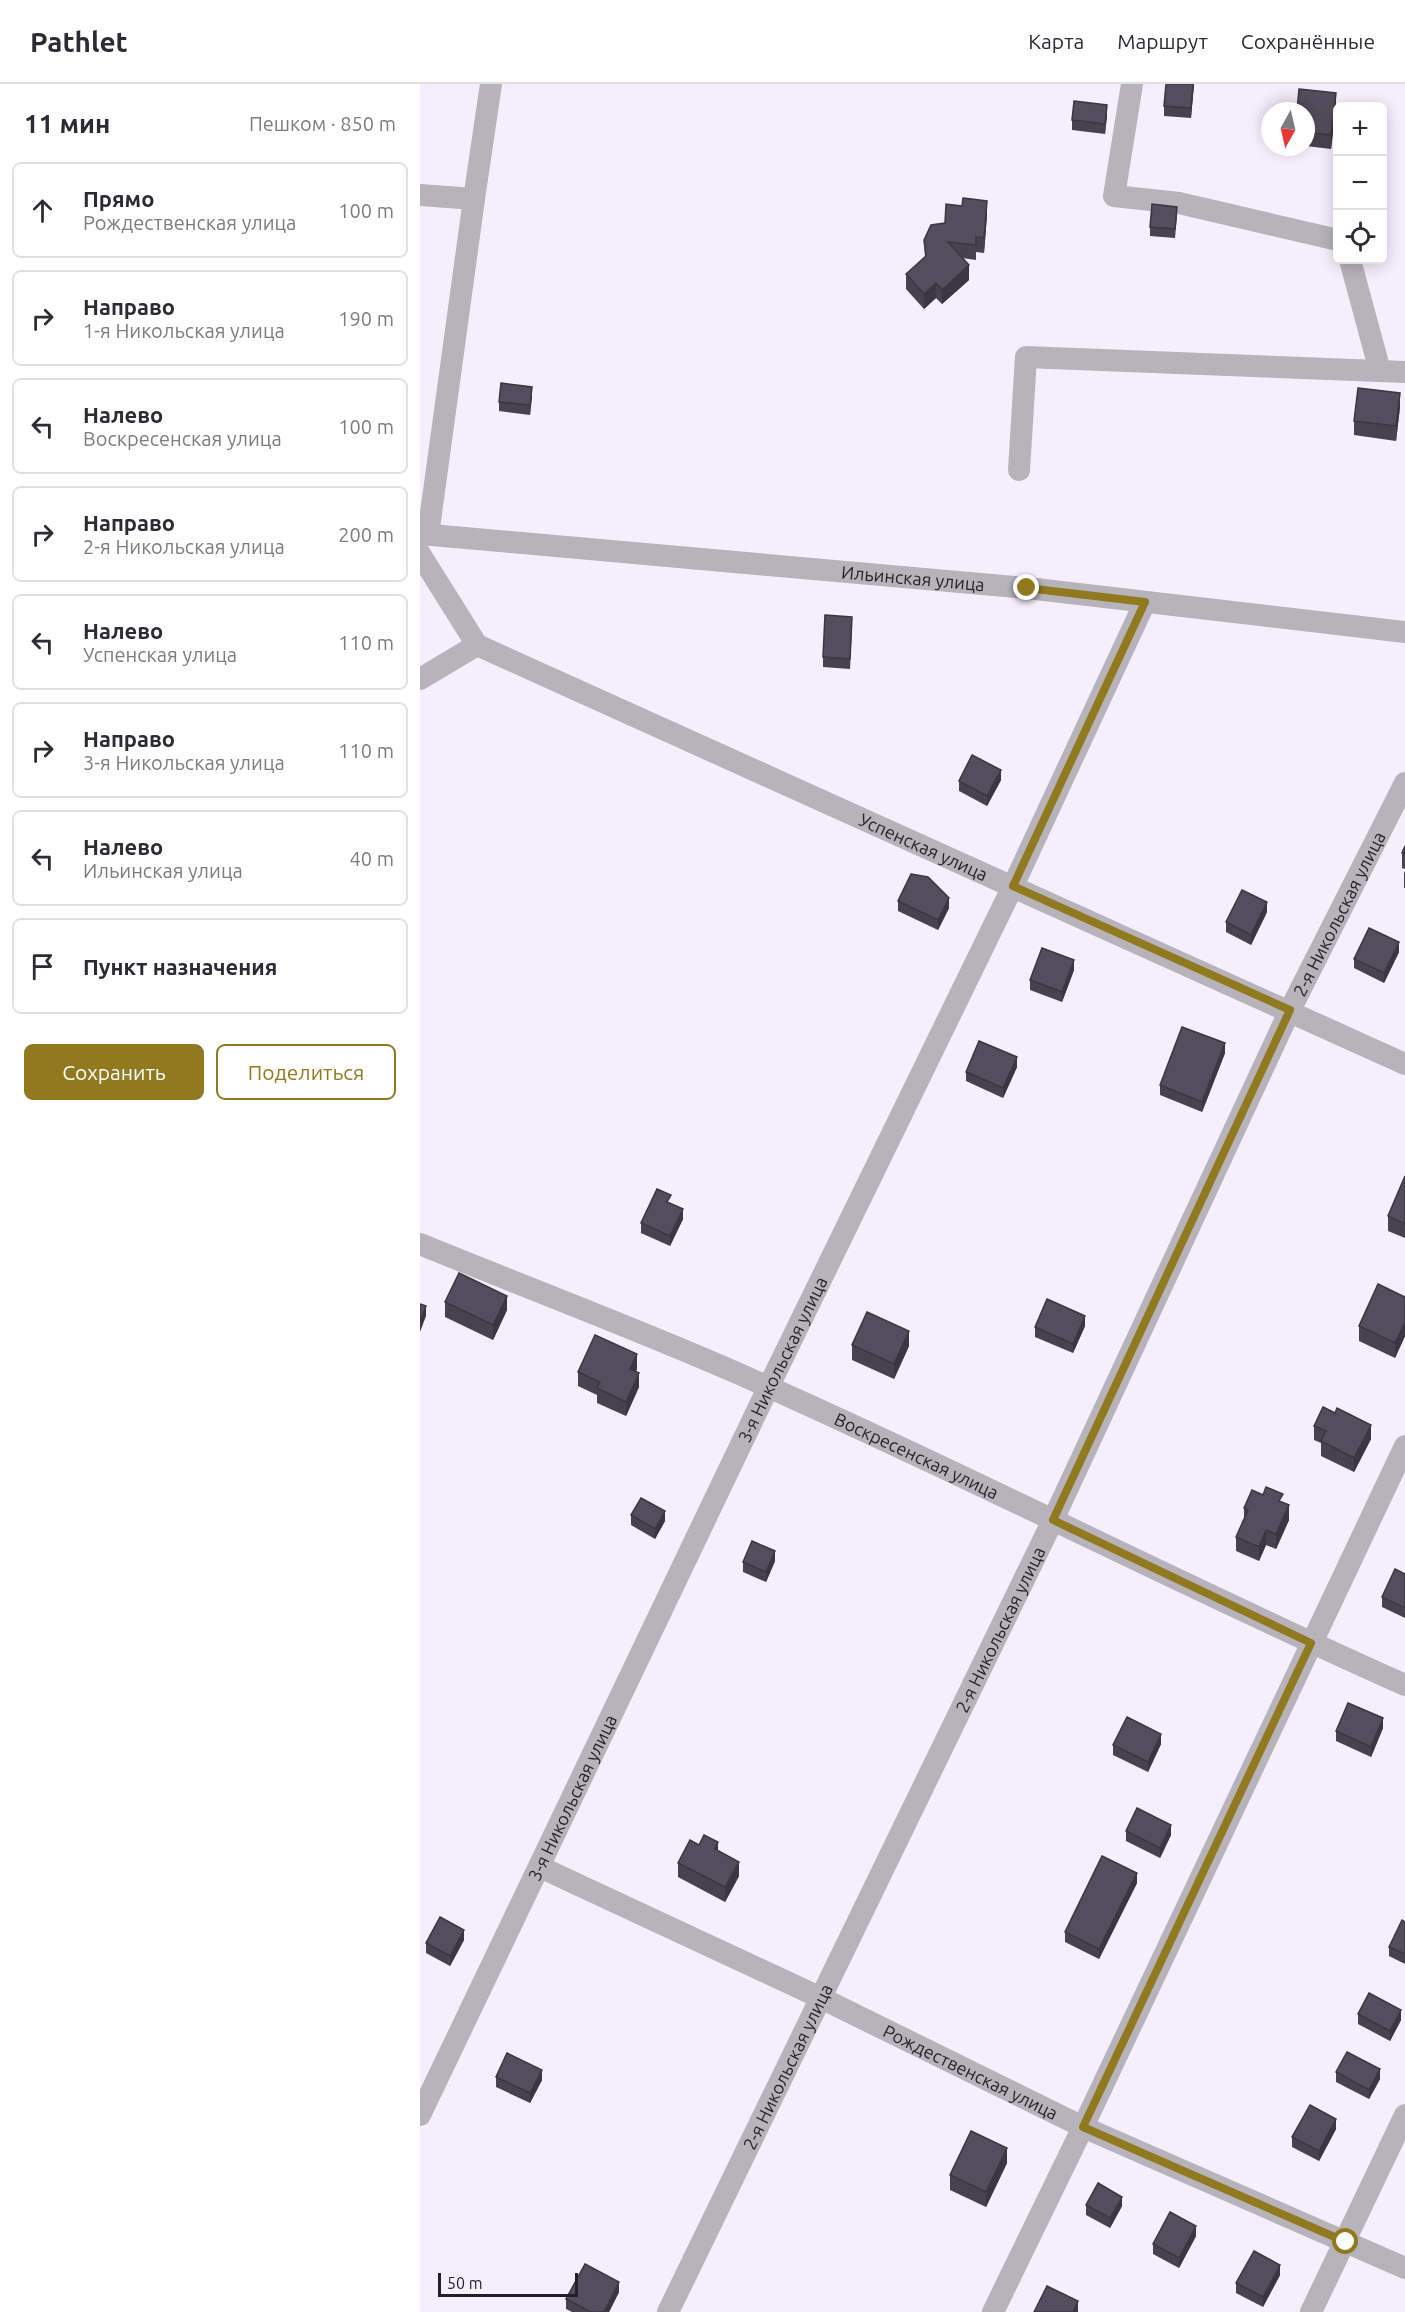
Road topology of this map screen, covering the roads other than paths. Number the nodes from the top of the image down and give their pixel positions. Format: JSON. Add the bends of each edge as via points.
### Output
{"nodes":[{"id":1,"x":491,"y":84,"type":"edge"},
{"id":2,"x":1132,"y":84,"type":"edge"},
{"id":3,"x":420,"y":195,"type":"edge"},
{"id":4,"x":474,"y":199,"type":"junction"},
{"id":5,"x":1333,"y":239,"type":"edge"},
{"id":6,"x":1351,"y":264,"type":"edge"},
{"id":7,"x":1380,"y":371,"type":"junction"},
{"id":8,"x":1405,"y":372,"type":"edge"},
{"id":9,"x":1019,"y":470,"type":"dead end"},
{"id":10,"x":423,"y":541,"type":"edge"},
{"id":11,"x":1145,"y":602,"type":"junction"},
{"id":12,"x":1405,"y":632,"type":"edge"},
{"id":13,"x":477,"y":645,"type":"junction"},
{"id":14,"x":420,"y":679,"type":"edge"},
{"id":15,"x":1405,"y":783,"type":"edge"},
{"id":16,"x":1013,"y":886,"type":"junction"},
{"id":17,"x":1290,"y":1010,"type":"junction"},
{"id":18,"x":1405,"y":1064,"type":"edge"},
{"id":19,"x":420,"y":1244,"type":"edge"},
{"id":20,"x":768,"y":1388,"type":"junction"},
{"id":21,"x":1405,"y":1446,"type":"edge"},
{"id":22,"x":1053,"y":1520,"type":"junction"},
{"id":23,"x":1311,"y":1643,"type":"junction"},
{"id":24,"x":1405,"y":1685,"type":"edge"},
{"id":25,"x":540,"y":1867,"type":"junction"},
{"id":26,"x":819,"y":1997,"type":"junction"},
{"id":27,"x":420,"y":2115,"type":"edge"},
{"id":28,"x":1405,"y":2115,"type":"edge"},
{"id":29,"x":1083,"y":2127,"type":"junction"},
{"id":30,"x":1346,"y":2242,"type":"junction"},
{"id":31,"x":1405,"y":2268,"type":"edge"},
{"id":32,"x":668,"y":2312,"type":"edge"},
{"id":33,"x":993,"y":2312,"type":"edge"},
{"id":34,"x":1311,"y":2312,"type":"edge"}],
"edges":[{"from":1,"to":4,"type":"street"},
{"from":2,"to":5,"type":"street","via":[[1114,196],[1179,203]]},
{"from":3,"to":4,"type":"street"},
{"from":4,"to":10,"type":"street"},
{"from":6,"to":7,"type":"street"},
{"from":7,"to":8,"type":"street"},
{"from":7,"to":9,"type":"street","via":[[1026,357]]},
{"from":10,"to":11,"type":"street","name":"Ильинская улица","via":[[1027,588]]},
{"from":10,"to":13,"type":"street"},
{"from":11,"to":12,"type":"street","name":"Ильинская улица"},
{"from":11,"to":16,"type":"street","name":"3-я Никольская улица"},
{"from":13,"to":14,"type":"street"},
{"from":13,"to":16,"type":"street","name":"Успенская улица"},
{"from":15,"to":17,"type":"street","name":"2-я Никольская улица"},
{"from":16,"to":17,"type":"street","name":"Успенская улица"},
{"from":16,"to":20,"type":"street","name":"3-я Никольская улица"},
{"from":17,"to":18,"type":"street","name":"Успенская улица"},
{"from":17,"to":22,"type":"street","name":"2-я Никольская улица"},
{"from":19,"to":20,"type":"street","name":"Воскресенская улица"},
{"from":20,"to":22,"type":"street","name":"Воскресенская улица"},
{"from":20,"to":25,"type":"street","name":"3-я Никольская улица"},
{"from":21,"to":23,"type":"street"},
{"from":22,"to":23,"type":"street","name":"Воскресенская улица"},
{"from":22,"to":26,"type":"street","name":"2-я Никольская улица"},
{"from":23,"to":24,"type":"street","name":"Воскресенская улица"},
{"from":23,"to":29,"type":"street"},
{"from":25,"to":26,"type":"street","name":"Рождественская улица"},
{"from":25,"to":27,"type":"street","name":"3-я Никольская улица"},
{"from":26,"to":29,"type":"street","name":"Рождественская улица"},
{"from":26,"to":32,"type":"street","name":"2-я Никольская улица"},
{"from":28,"to":30,"type":"street"},
{"from":29,"to":30,"type":"street","name":"Рождественская улица"},
{"from":29,"to":33,"type":"street"},
{"from":30,"to":31,"type":"street","name":"Рождественская улица"},
{"from":30,"to":34,"type":"street"}]}
